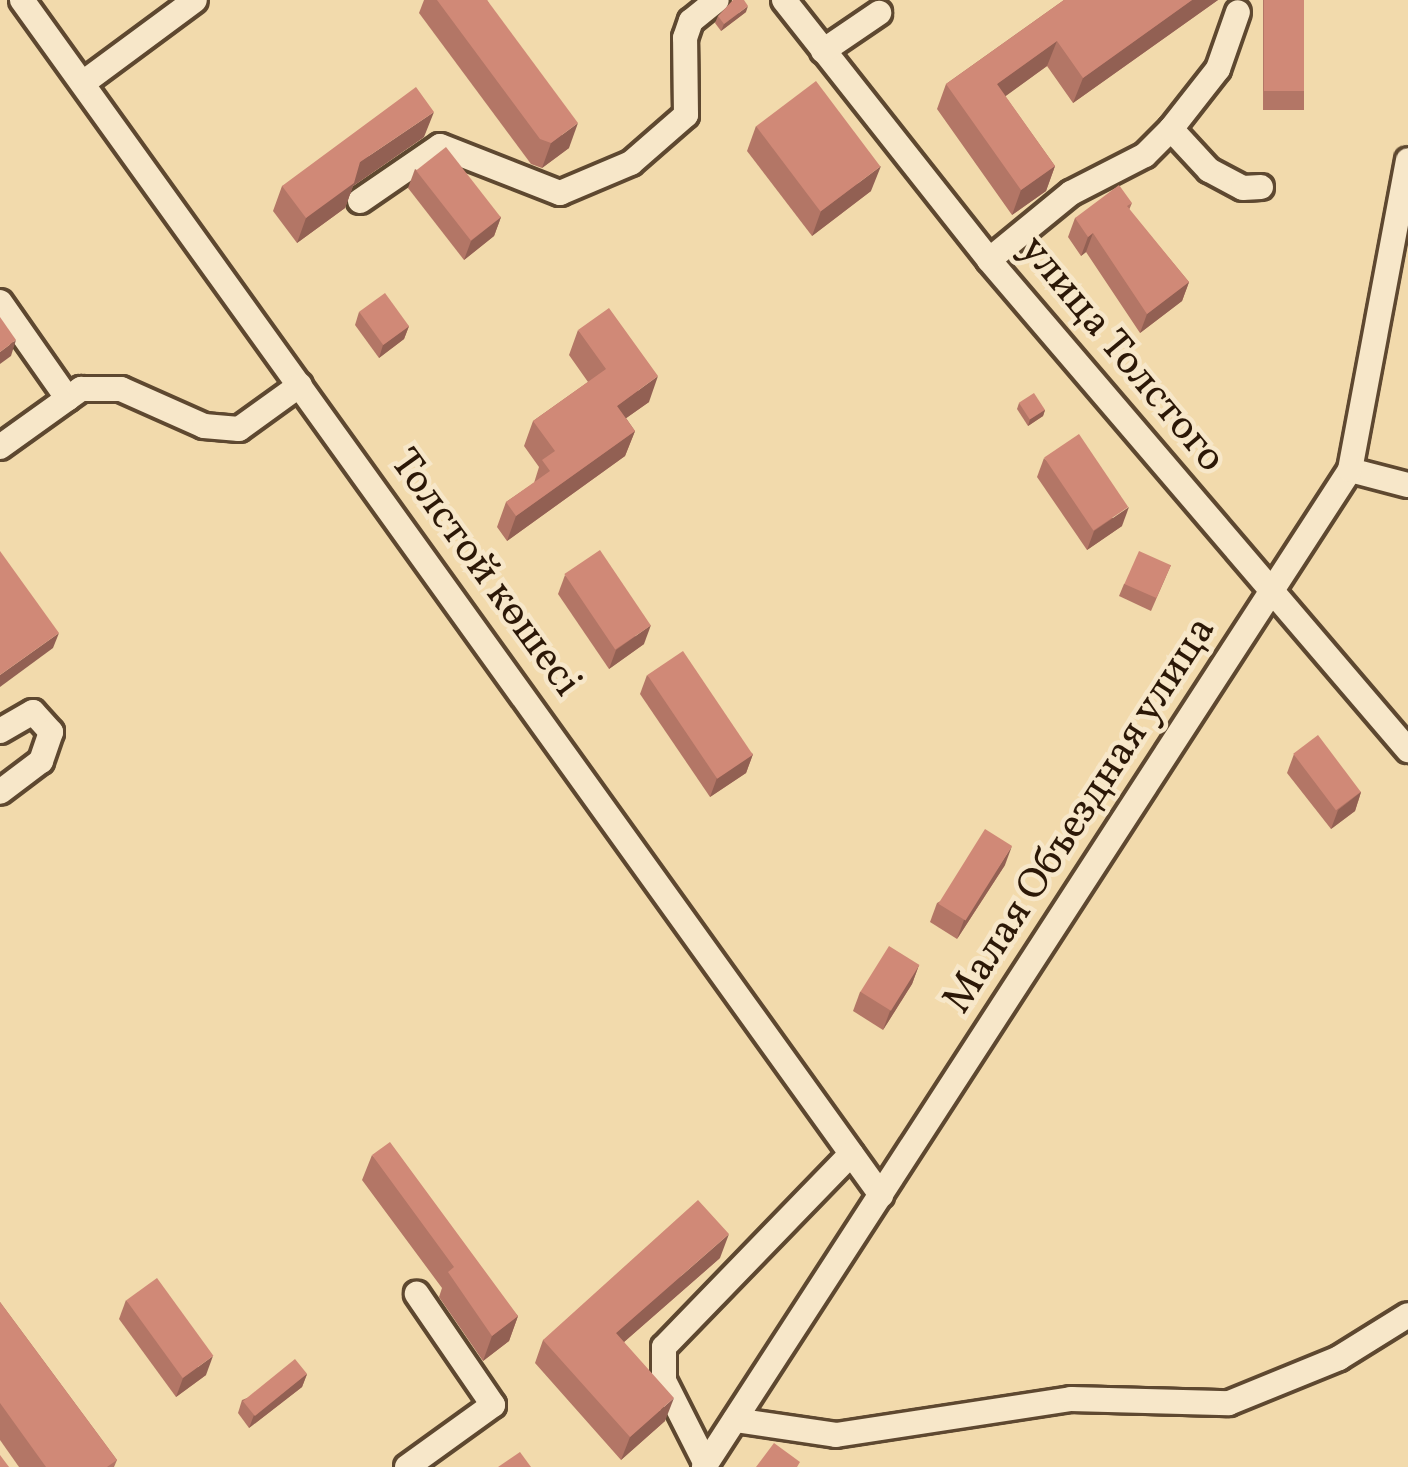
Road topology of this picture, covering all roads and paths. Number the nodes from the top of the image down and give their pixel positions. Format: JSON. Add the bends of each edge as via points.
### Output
{"nodes":[{"id":1,"x":22,"y":0,"type":"edge"},
{"id":2,"x":195,"y":0,"type":"edge"},
{"id":3,"x":717,"y":0,"type":"edge"},
{"id":4,"x":784,"y":0,"type":"edge"},
{"id":5,"x":879,"y":13,"type":"dead end"},
{"id":6,"x":1238,"y":13,"type":"dead end"},
{"id":7,"x":823,"y":51,"type":"junction"},
{"id":8,"x":83,"y":83,"type":"junction"},
{"id":9,"x":1171,"y":129,"type":"junction"},
{"id":10,"x":1408,"y":160,"type":"edge"},
{"id":11,"x":1261,"y":187,"type":"dead end"},
{"id":12,"x":361,"y":202,"type":"dead end"},
{"id":13,"x":989,"y":260,"type":"junction"},
{"id":14,"x":0,"y":302,"type":"edge"},
{"id":15,"x":300,"y":385,"type":"junction"},
{"id":16,"x":68,"y":398,"type":"junction"},
{"id":17,"x":0,"y":447,"type":"edge"},
{"id":18,"x":1350,"y":470,"type":"junction"},
{"id":19,"x":1408,"y":484,"type":"edge"},
{"id":20,"x":1271,"y":594,"type":"junction"},
{"id":21,"x":0,"y":731,"type":"edge"},
{"id":22,"x":1408,"y":751,"type":"edge"},
{"id":23,"x":0,"y":792,"type":"edge"},
{"id":24,"x":851,"y":1154,"type":"junction"},
{"id":25,"x":881,"y":1195,"type":"junction"},
{"id":26,"x":417,"y":1294,"type":"dead end"},
{"id":27,"x":1408,"y":1315,"type":"edge"},
{"id":28,"x":735,"y":1420,"type":"junction"},
{"id":29,"x":705,"y":1466,"type":"edge"},
{"id":30,"x":407,"y":1467,"type":"edge"}],
"edges":[{"from":1,"to":8,"type":"street","name":"Толстой көшесі"},
{"from":2,"to":8,"type":"street"},
{"from":3,"to":12,"type":"street","via":[[691,21],[685,38],[686,115],[631,163],[560,193],[440,146]]},
{"from":4,"to":7,"type":"street","name":"улица Толстого"},
{"from":5,"to":7,"type":"street"},
{"from":6,"to":9,"type":"street","via":[[1218,68]]},
{"from":7,"to":13,"type":"street","name":"улица Толстого"},
{"from":8,"to":15,"type":"street","name":"Толстой көшесі"},
{"from":9,"to":11,"type":"street","via":[[1209,170],[1243,188]]},
{"from":9,"to":13,"type":"street","via":[[1145,155],[1070,193]]},
{"from":10,"to":18,"type":"street","name":"Малая Объездная улица"},
{"from":13,"to":20,"type":"street","name":"улица Толстого"},
{"from":14,"to":16,"type":"street"},
{"from":15,"to":16,"type":"street","via":[[239,429],[204,426],[121,389],[81,389]]},
{"from":15,"to":24,"type":"street","name":"Толстой көшесі"},
{"from":16,"to":17,"type":"street"},
{"from":18,"to":19,"type":"street"},
{"from":18,"to":20,"type":"street","name":"Малая Объездная улица"},
{"from":20,"to":22,"type":"street","name":"улица Толстого"},
{"from":20,"to":25,"type":"street","name":"Малая Объездная улица"},
{"from":21,"to":23,"type":"street","via":[[33,712],[51,732],[40,761]]},
{"from":24,"to":25,"type":"street","name":"Толстой көшесі"},
{"from":24,"to":29,"type":"street","via":[[664,1347],[664,1381]]},
{"from":25,"to":28,"type":"street","name":"Малая Объездная улица"},
{"from":26,"to":30,"type":"street","via":[[493,1405]]},
{"from":27,"to":28,"type":"street","via":[[1339,1358],[1229,1403],[1071,1400],[836,1436]]},
{"from":28,"to":29,"type":"street","name":"Малая Объездная улица"}]}
